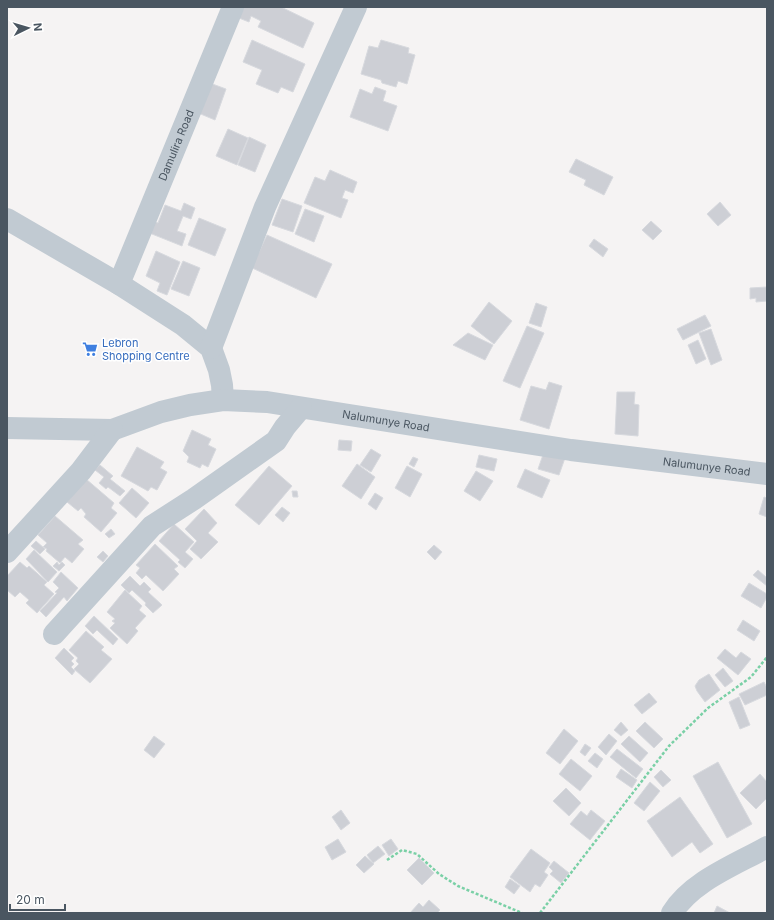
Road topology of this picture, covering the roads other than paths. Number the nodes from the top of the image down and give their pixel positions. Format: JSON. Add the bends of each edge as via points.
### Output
{"nodes":[{"id":1,"x":233,"y":7,"type":"edge"},
{"id":2,"x":356,"y":7,"type":"edge"},
{"id":3,"x":7,"y":219,"type":"edge"},
{"id":4,"x":119,"y":284,"type":"junction"},
{"id":5,"x":211,"y":348,"type":"junction"},
{"id":6,"x":223,"y":400,"type":"junction"},
{"id":7,"x":301,"y":408,"type":"junction"},
{"id":8,"x":7,"y":428,"type":"edge"},
{"id":9,"x":112,"y":430,"type":"junction"},
{"id":10,"x":767,"y":474,"type":"edge"},
{"id":11,"x":7,"y":552,"type":"edge"},
{"id":12,"x":54,"y":634,"type":"dead end"},
{"id":13,"x":767,"y":846,"type":"edge"},
{"id":14,"x":672,"y":913,"type":"edge"}],
"edges":[{"from":1,"to":4,"type":"street","name":"Damulira Road"},
{"from":2,"to":5,"type":"street","via":[[265,208]]},
{"from":3,"to":4,"type":"street"},
{"from":4,"to":5,"type":"street","via":[[183,325]]},
{"from":5,"to":6,"type":"street","via":[[222,385]]},
{"from":6,"to":7,"type":"street","name":"Nalumunye Road","via":[[267,402]]},
{"from":6,"to":9,"type":"street","name":"Nalumunye Road","via":[[190,404]]},
{"from":7,"to":10,"type":"street","name":"Nalumunye Road","via":[[570,450]]},
{"from":7,"to":12,"type":"street","via":[[276,441],[152,526]]},
{"from":8,"to":9,"type":"street","name":"Nalumunye Road"},
{"from":9,"to":11,"type":"street","via":[[81,471]]},
{"from":13,"to":14,"type":"street","via":[[703,882],[677,904]]}]}
